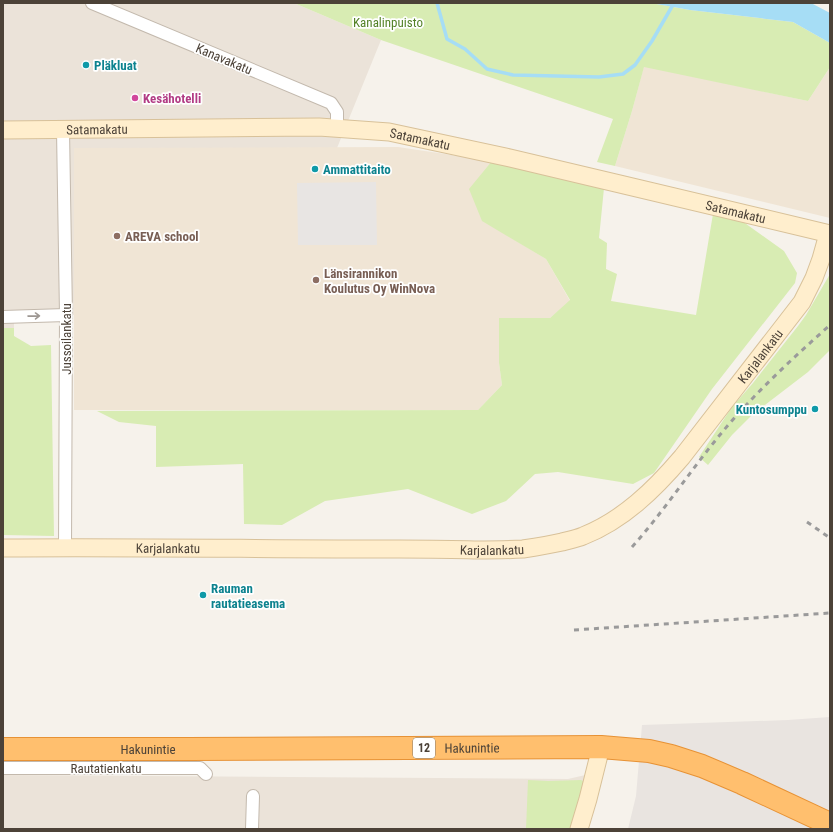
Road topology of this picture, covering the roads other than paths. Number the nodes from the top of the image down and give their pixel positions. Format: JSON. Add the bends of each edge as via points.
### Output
{"nodes":[{"id":1,"x":92,"y":3,"type":"edge"},
{"id":2,"x":337,"y":128,"type":"junction"},
{"id":3,"x":3,"y":130,"type":"edge"},
{"id":4,"x":63,"y":130,"type":"junction"},
{"id":5,"x":829,"y":234,"type":"edge"},
{"id":6,"x":66,"y":315,"type":"junction"},
{"id":7,"x":3,"y":317,"type":"edge"},
{"id":8,"x":3,"y":548,"type":"edge"},
{"id":9,"x":65,"y":548,"type":"junction"},
{"id":10,"x":600,"y":747,"type":"junction"},
{"id":11,"x":3,"y":749,"type":"edge"},
{"id":12,"x":3,"y":768,"type":"edge"},
{"id":13,"x":206,"y":774,"type":"dead end"},
{"id":14,"x":253,"y":796,"type":"dead end"},
{"id":15,"x":830,"y":824,"type":"edge"},
{"id":16,"x":252,"y":829,"type":"edge"},
{"id":17,"x":579,"y":829,"type":"edge"}],
"edges":[{"from":1,"to":2,"type":"street","name":"Kanavakatu","via":[[331,103],[337,112]]},
{"from":2,"to":4,"type":"main road","name":"Satamakatu"},
{"from":2,"to":5,"type":"main road","name":"Satamakatu","via":[[389,132],[624,184]]},
{"from":3,"to":4,"type":"main road","name":"Satamakatu"},
{"from":4,"to":6,"type":"street","name":"Jussoilankatu"},
{"from":5,"to":9,"type":"main road","name":"Karjalankatu","via":[[814,278],[802,302],[682,457],[626,512],[581,537],[544,546],[490,550]]},
{"from":7,"to":6,"type":"street","one_way":true},
{"from":6,"to":9,"type":"street","name":"Jussoilankatu"},
{"from":8,"to":9,"type":"main road","name":"Karjalankatu"},
{"from":10,"to":11,"type":"highway","name":"Hakunintie","number":"12"},
{"from":10,"to":15,"type":"highway","name":"Hakunintie","number":"12","via":[[649,751],[702,766]]},
{"from":10,"to":17,"type":"main road"},
{"from":12,"to":13,"type":"street","name":"Rautatienkatu","via":[[200,768]]},
{"from":14,"to":16,"type":"street"}]}
